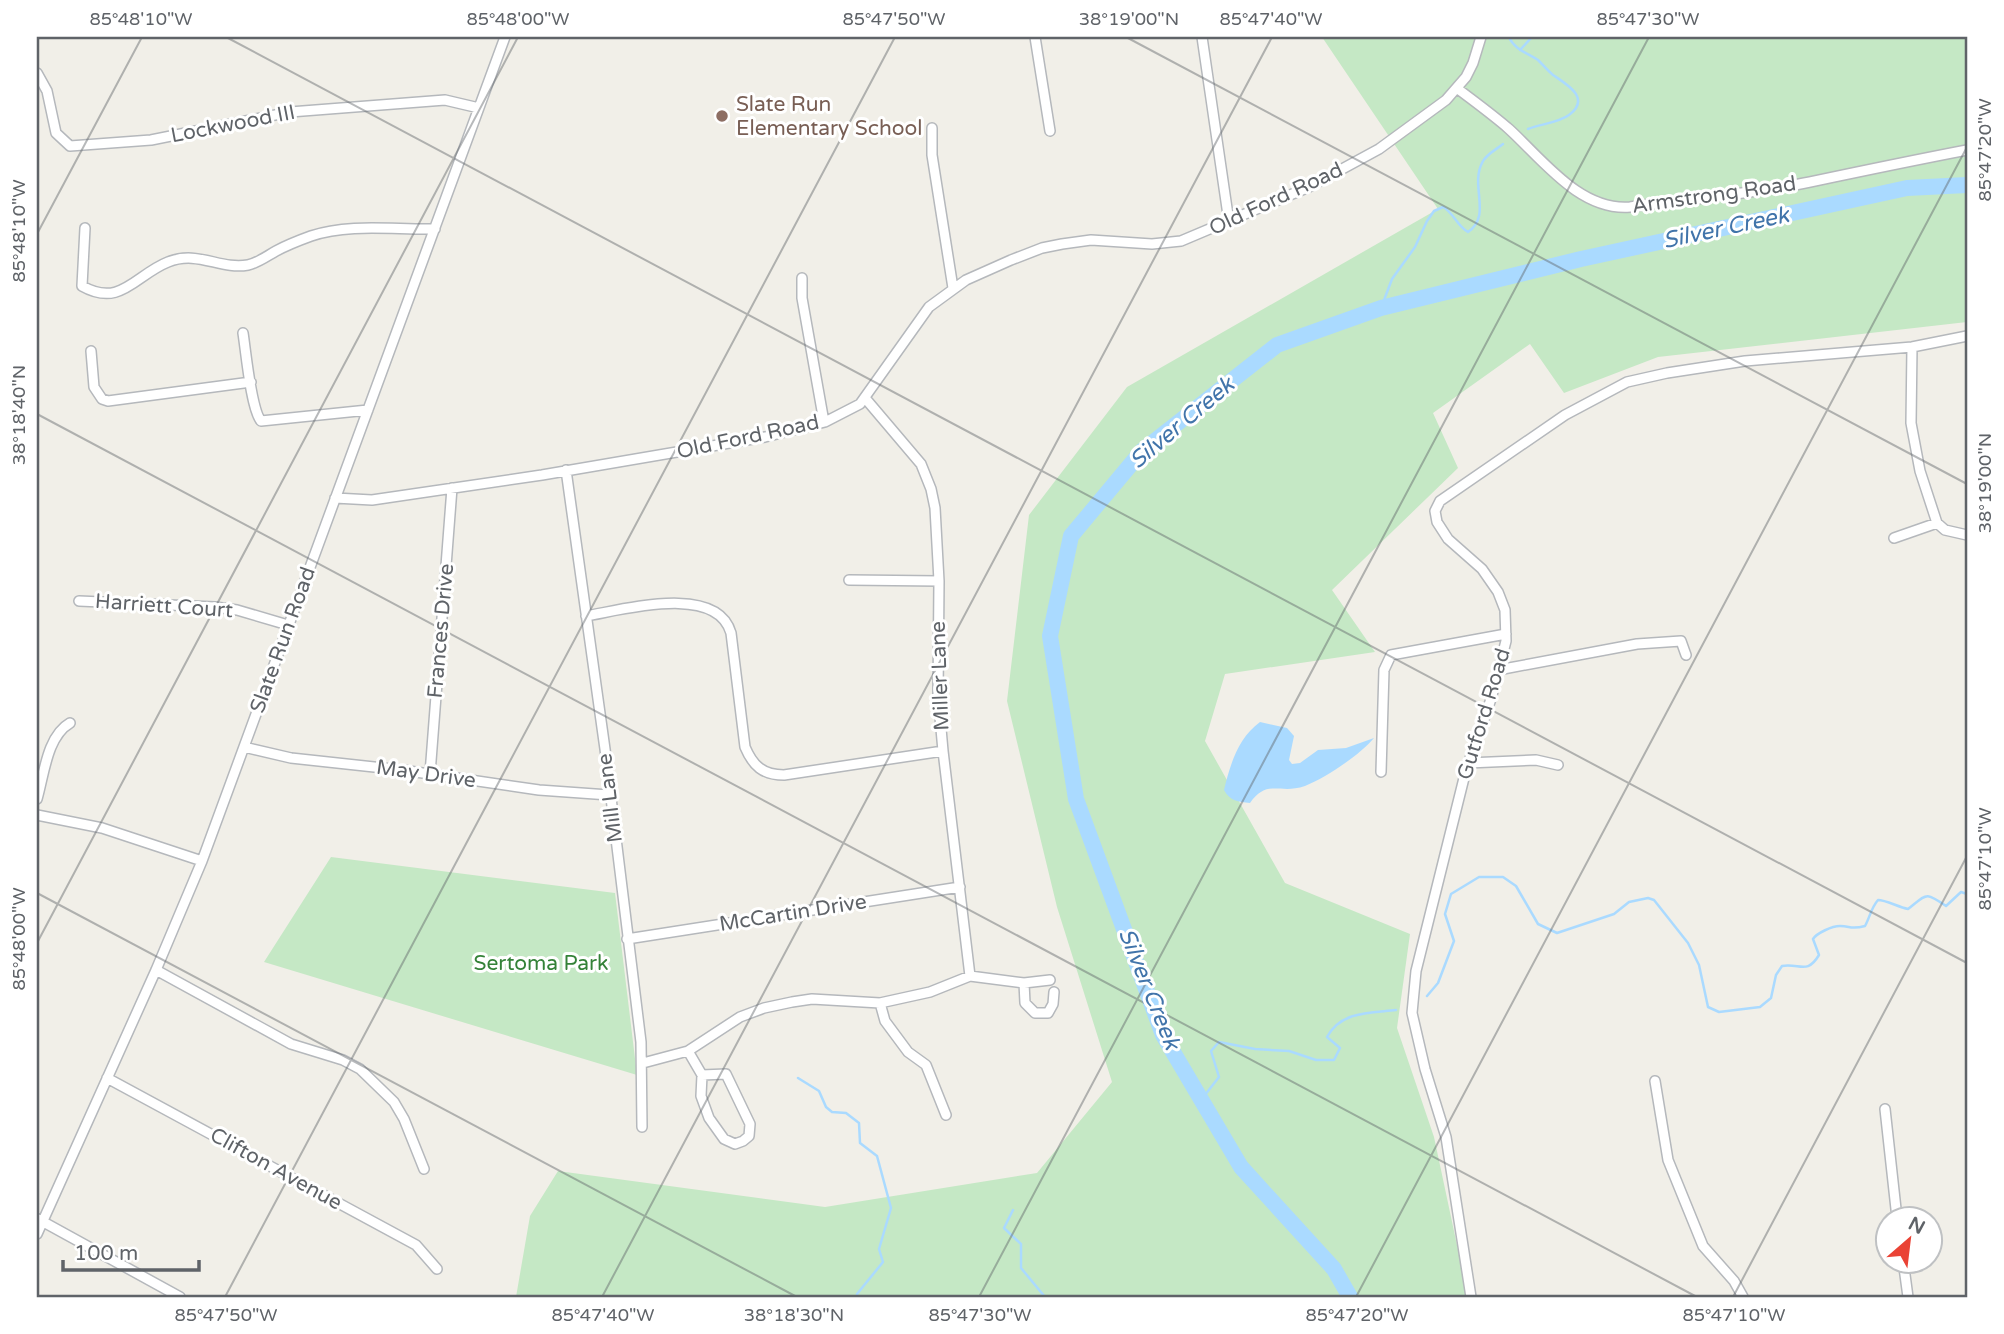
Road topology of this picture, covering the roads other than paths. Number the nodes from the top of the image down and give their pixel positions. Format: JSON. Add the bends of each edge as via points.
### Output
{"nodes":[{"id":1,"x":505,"y":37,"type":"edge"},
{"id":2,"x":1035,"y":37,"type":"edge"},
{"id":3,"x":1202,"y":37,"type":"edge"},
{"id":4,"x":1481,"y":37,"type":"edge"},
{"id":5,"x":37,"y":72,"type":"edge"},
{"id":6,"x":1458,"y":89,"type":"junction"},
{"id":7,"x":479,"y":108,"type":"junction"},
{"id":8,"x":932,"y":128,"type":"dead end"},
{"id":9,"x":1050,"y":131,"type":"dead end"},
{"id":10,"x":1967,"y":150,"type":"edge"},
{"id":11,"x":1229,"y":222,"type":"junction"},
{"id":12,"x":85,"y":228,"type":"dead end"},
{"id":13,"x":435,"y":229,"type":"junction"},
{"id":14,"x":802,"y":278,"type":"dead end"},
{"id":15,"x":953,"y":288,"type":"junction"},
{"id":16,"x":243,"y":333,"type":"dead end"},
{"id":17,"x":1967,"y":336,"type":"edge"},
{"id":18,"x":1912,"y":347,"type":"junction"},
{"id":19,"x":91,"y":351,"type":"dead end"},
{"id":20,"x":251,"y":382,"type":"junction"},
{"id":21,"x":865,"y":398,"type":"junction"},
{"id":22,"x":368,"y":410,"type":"junction"},
{"id":23,"x":824,"y":422,"type":"junction"},
{"id":24,"x":566,"y":470,"type":"junction"},
{"id":25,"x":452,"y":488,"type":"junction"},
{"id":26,"x":335,"y":498,"type":"junction"},
{"id":27,"x":1937,"y":523,"type":"junction"},
{"id":28,"x":1967,"y":535,"type":"edge"},
{"id":29,"x":1894,"y":538,"type":"dead end"},
{"id":30,"x":849,"y":580,"type":"dead end"},
{"id":31,"x":939,"y":581,"type":"junction"},
{"id":32,"x":79,"y":601,"type":"dead end"},
{"id":33,"x":586,"y":616,"type":"junction"},
{"id":34,"x":288,"y":625,"type":"junction"},
{"id":35,"x":1506,"y":634,"type":"junction"},
{"id":36,"x":1686,"y":655,"type":"dead end"},
{"id":37,"x":1498,"y":670,"type":"junction"},
{"id":38,"x":70,"y":723,"type":"dead end"},
{"id":39,"x":244,"y":747,"type":"junction"},
{"id":40,"x":943,"y":751,"type":"junction"},
{"id":41,"x":1468,"y":763,"type":"junction"},
{"id":42,"x":1558,"y":765,"type":"dead end"},
{"id":43,"x":1381,"y":772,"type":"dead end"},
{"id":44,"x":430,"y":774,"type":"junction"},
{"id":45,"x":609,"y":795,"type":"junction"},
{"id":46,"x":37,"y":799,"type":"edge"},
{"id":47,"x":37,"y":815,"type":"edge"},
{"id":48,"x":202,"y":861,"type":"junction"},
{"id":49,"x":960,"y":887,"type":"junction"},
{"id":50,"x":627,"y":939,"type":"junction"},
{"id":51,"x":156,"y":970,"type":"junction"},
{"id":52,"x":970,"y":976,"type":"junction"},
{"id":53,"x":1050,"y":980,"type":"dead end"},
{"id":54,"x":1024,"y":983,"type":"junction"},
{"id":55,"x":1054,"y":992,"type":"dead end"},
{"id":56,"x":880,"y":1003,"type":"junction"},
{"id":57,"x":688,"y":1051,"type":"junction"},
{"id":58,"x":643,"y":1063,"type":"junction"},
{"id":59,"x":702,"y":1075,"type":"junction"},
{"id":60,"x":107,"y":1078,"type":"junction"},
{"id":61,"x":1656,"y":1081,"type":"dead end"},
{"id":62,"x":1885,"y":1110,"type":"dead end"},
{"id":63,"x":947,"y":1115,"type":"dead end"},
{"id":64,"x":642,"y":1127,"type":"dead end"},
{"id":65,"x":424,"y":1169,"type":"dead end"},
{"id":66,"x":1895,"y":1204,"type":"edge"},
{"id":67,"x":40,"y":1220,"type":"edge"},
{"id":68,"x":37,"y":1234,"type":"edge"},
{"id":69,"x":437,"y":1269,"type":"dead end"},
{"id":70,"x":1905,"y":1274,"type":"edge"},
{"id":71,"x":180,"y":1297,"type":"edge"},
{"id":72,"x":1471,"y":1297,"type":"edge"},
{"id":73,"x":1743,"y":1297,"type":"edge"},
{"id":74,"x":1908,"y":1297,"type":"edge"}],
"edges":[{"from":1,"to":7,"type":"street","name":"Slate Run Road"},
{"from":2,"to":9,"type":"street"},
{"from":3,"to":11,"type":"street"},
{"from":4,"to":6,"type":"street","name":"Old Ford Road"},
{"from":5,"to":7,"type":"street","name":"Lockwood III","via":[[47,91],[57,133],[70,146],[151,140],[290,112],[445,100]]},
{"from":6,"to":10,"type":"street","name":"Armstrong Road","via":[[1565,182],[1597,203],[1612,207],[1768,189]]},
{"from":6,"to":11,"type":"street","name":"Old Ford Road","via":[[1369,155]]},
{"from":7,"to":13,"type":"street","name":"Slate Run Road"},
{"from":8,"to":15,"type":"street","via":[[932,155]]},
{"from":11,"to":15,"type":"street","name":"Old Ford Road","via":[[1167,243],[1091,240],[1042,248]]},
{"from":12,"to":13,"type":"street","via":[[82,286],[108,294],[124,291],[148,273],[188,257],[247,265],[328,232]]},
{"from":13,"to":22,"type":"street","name":"Slate Run Road"},
{"from":14,"to":23,"type":"street"},
{"from":15,"to":21,"type":"street","name":"Old Ford Road","via":[[919,319]]},
{"from":16,"to":20,"type":"street"},
{"from":17,"to":18,"type":"street","name":"Gutford Road"},
{"from":18,"to":27,"type":"street","via":[[1911,423]]},
{"from":18,"to":35,"type":"street","name":"Gutford Road","via":[[1745,361],[1627,383],[1564,415],[1448,493],[1436,511],[1437,522],[1498,592],[1505,610]]},
{"from":19,"to":20,"type":"street","via":[[94,387],[108,401]]},
{"from":20,"to":22,"type":"street","via":[[261,421]]},
{"from":21,"to":23,"type":"street","name":"Old Ford Road","via":[[850,411]]},
{"from":21,"to":31,"type":"street","name":"Miller Lane","via":[[925,471],[935,508]]},
{"from":22,"to":26,"type":"street","name":"Slate Run Road"},
{"from":23,"to":24,"type":"street","name":"Old Ford Road","via":[[765,437]]},
{"from":24,"to":25,"type":"street","name":"Old Ford Road"},
{"from":24,"to":33,"type":"street","name":"Mill Lane"},
{"from":25,"to":26,"type":"street","name":"Old Ford Road","via":[[372,500]]},
{"from":25,"to":44,"type":"street","name":"Frances Drive"},
{"from":26,"to":34,"type":"street","name":"Slate Run Road"},
{"from":27,"to":28,"type":"street","via":[[1945,530]]},
{"from":27,"to":29,"type":"street"},
{"from":30,"to":31,"type":"street"},
{"from":31,"to":40,"type":"street","name":"Miller Lane"},
{"from":32,"to":34,"type":"street","name":"Harriett Court","via":[[215,607]]},
{"from":33,"to":40,"type":"street","via":[[689,603],[720,614],[731,633],[745,747],[764,772],[784,775]]},
{"from":33,"to":45,"type":"street","name":"Mill Lane"},
{"from":34,"to":39,"type":"street","name":"Slate Run Road"},
{"from":35,"to":37,"type":"street","name":"Gutford Road"},
{"from":35,"to":43,"type":"street","via":[[1391,655],[1384,670]]},
{"from":36,"to":37,"type":"street","via":[[1681,641]]},
{"from":37,"to":41,"type":"street","name":"Gutford Road"},
{"from":38,"to":46,"type":"street","via":[[56,736]]},
{"from":39,"to":44,"type":"street","name":"May Drive","via":[[291,758]]},
{"from":39,"to":48,"type":"street","name":"Slate Run Road"},
{"from":40,"to":49,"type":"street","name":"Miller Lane"},
{"from":41,"to":42,"type":"street","via":[[1536,760]]},
{"from":41,"to":72,"type":"street","name":"Gutford Road","via":[[1416,971],[1412,1013],[1446,1138]]},
{"from":44,"to":45,"type":"street","name":"May Drive"},
{"from":45,"to":50,"type":"street","name":"Mill Lane"},
{"from":47,"to":48,"type":"street","via":[[102,828]]},
{"from":48,"to":51,"type":"street","name":"Slate Run Road"},
{"from":49,"to":50,"type":"street","name":"McCartin Drive"},
{"from":49,"to":52,"type":"street","name":"Miller Lane"},
{"from":50,"to":58,"type":"street","name":"Mill Lane"},
{"from":51,"to":60,"type":"street","name":"Slate Run Road"},
{"from":51,"to":65,"type":"street","via":[[291,1044],[360,1069],[394,1102]]},
{"from":52,"to":54,"type":"street"},
{"from":52,"to":56,"type":"street","via":[[930,992]]},
{"from":53,"to":54,"type":"street"},
{"from":54,"to":55,"type":"street","via":[[1024,1003],[1035,1013],[1048,1013]]},
{"from":56,"to":57,"type":"street","via":[[812,999],[764,1008],[740,1017]]},
{"from":56,"to":63,"type":"street","via":[[897,1038],[926,1065]]},
{"from":57,"to":58,"type":"street"},
{"from":57,"to":59,"type":"street"},
{"from":58,"to":64,"type":"street","name":"Mill Lane"},
{"from":59,"to":59,"type":"street","via":[[701,1096],[709,1118],[724,1139],[735,1144],[743,1141],[749,1136],[750,1124],[726,1074]]},
{"from":60,"to":67,"type":"street","name":"Slate Run Road"},
{"from":60,"to":69,"type":"street","name":"Clifton Avenue","via":[[416,1245]]},
{"from":61,"to":73,"type":"street","via":[[1668,1160],[1703,1246]]},
{"from":62,"to":66,"type":"street"},
{"from":67,"to":68,"type":"street","name":"Slate Run Road"},
{"from":67,"to":71,"type":"street"},
{"from":70,"to":74,"type":"street"}]}
